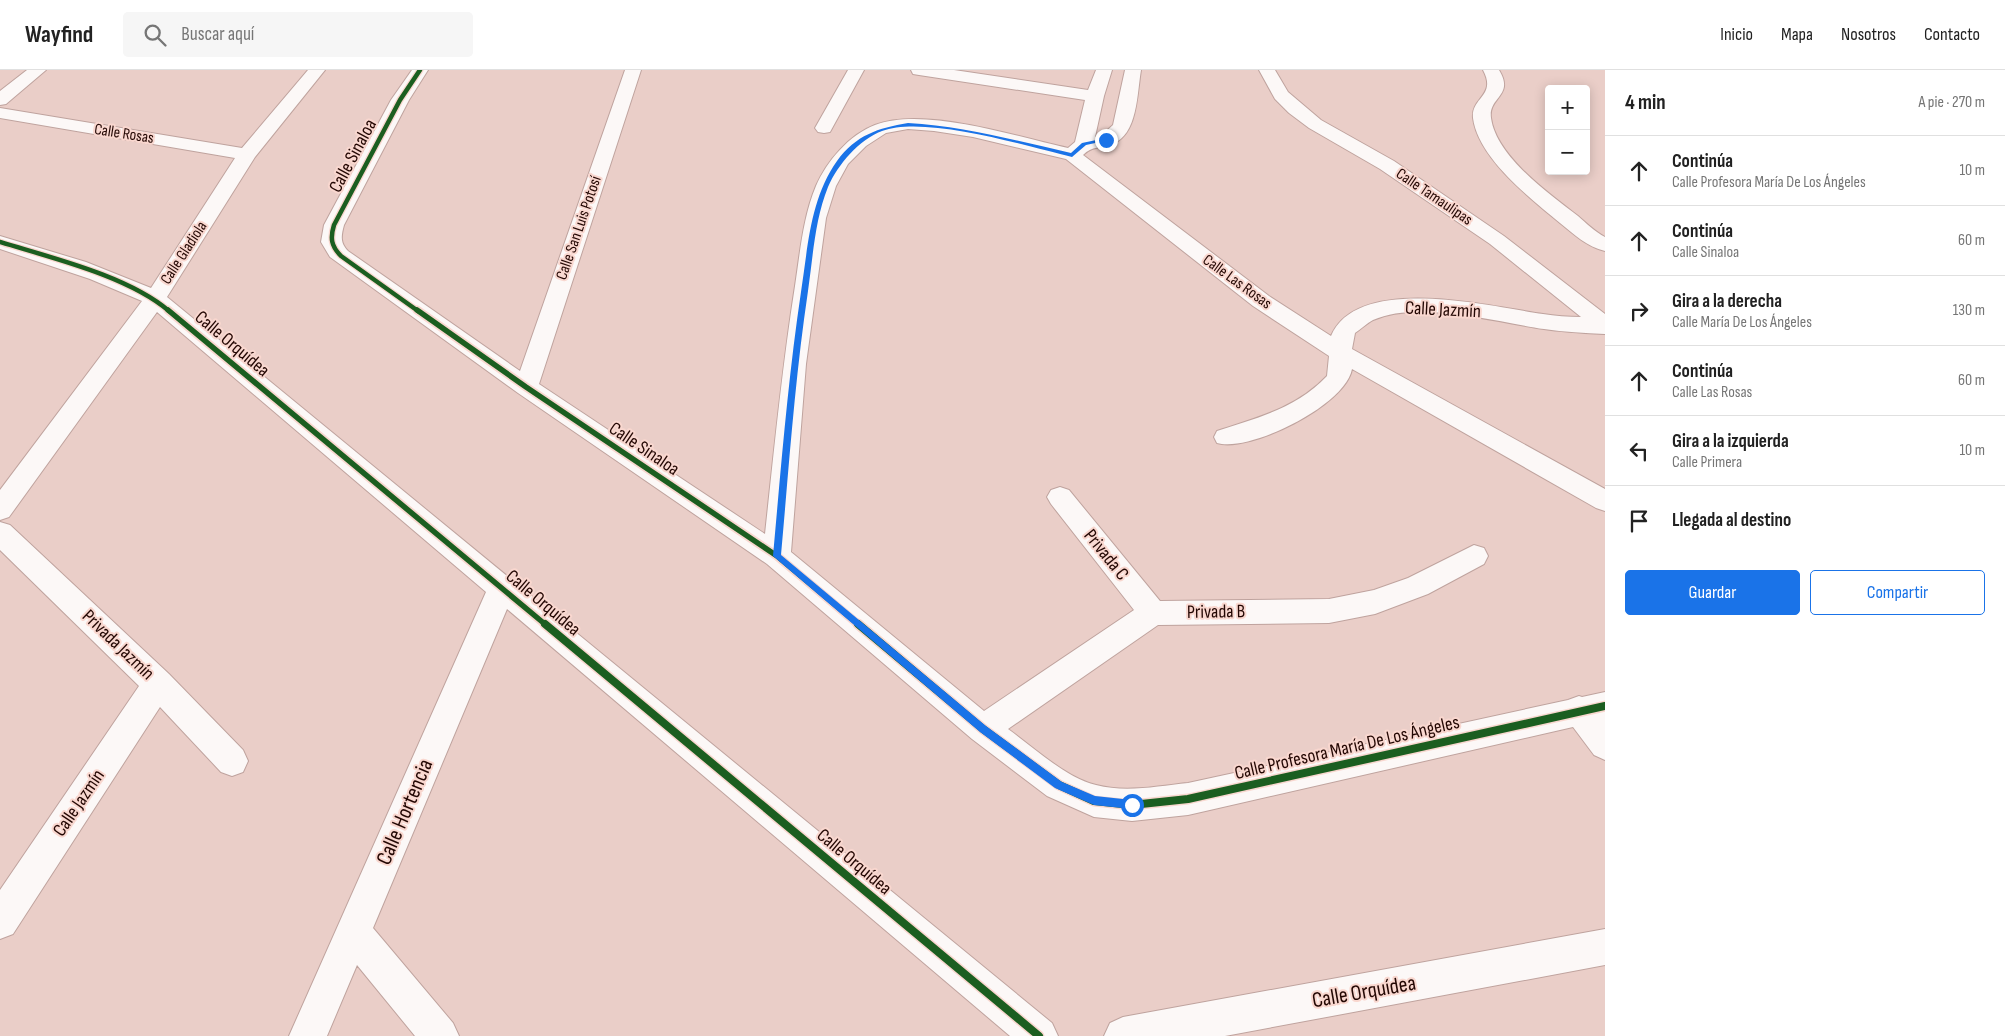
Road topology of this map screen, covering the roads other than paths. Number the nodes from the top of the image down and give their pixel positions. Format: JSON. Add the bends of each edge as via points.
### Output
{"nodes":[{"id":1,"x":38,"y":70,"type":"edge"},
{"id":2,"x":317,"y":70,"type":"edge"},
{"id":3,"x":420,"y":70,"type":"edge"},
{"id":4,"x":633,"y":70,"type":"edge"},
{"id":5,"x":856,"y":70,"type":"edge"},
{"id":6,"x":919,"y":70,"type":"edge"},
{"id":7,"x":1104,"y":70,"type":"edge"},
{"id":8,"x":1133,"y":70,"type":"edge"},
{"id":9,"x":1267,"y":70,"type":"edge"},
{"id":10,"x":1491,"y":70,"type":"edge"},
{"id":11,"x":1095,"y":96,"type":"junction"},
{"id":12,"x":0,"y":100,"type":"edge"},
{"id":13,"x":0,"y":113,"type":"edge"},
{"id":14,"x":824,"y":128,"type":"dead end"},
{"id":15,"x":1078,"y":149,"type":"junction"},
{"id":16,"x":247,"y":154,"type":"junction"},
{"id":17,"x":0,"y":242,"type":"edge"},
{"id":18,"x":1605,"y":245,"type":"edge"},
{"id":19,"x":155,"y":299,"type":"junction"},
{"id":20,"x":1605,"y":326,"type":"edge"},
{"id":21,"x":1341,"y":353,"type":"junction"},
{"id":22,"x":526,"y":387,"type":"junction"},
{"id":23,"x":1226,"y":437,"type":"dead end"},
{"id":24,"x":1060,"y":497,"type":"dead end"},
{"id":25,"x":1605,"y":500,"type":"edge"},
{"id":26,"x":0,"y":510,"type":"edge"},
{"id":27,"x":0,"y":533,"type":"edge"},
{"id":28,"x":777,"y":556,"type":"junction"},
{"id":29,"x":1474,"y":556,"type":"dead end"},
{"id":30,"x":502,"y":588,"type":"junction"},
{"id":31,"x":1153,"y":613,"type":"junction"},
{"id":32,"x":158,"y":684,"type":"junction"},
{"id":33,"x":1592,"y":708,"type":"edge"},
{"id":34,"x":983,"y":729,"type":"junction"},
{"id":35,"x":1605,"y":745,"type":"edge"},
{"id":36,"x":232,"y":761,"type":"dead end"},
{"id":37,"x":1094,"y":801,"type":"joint"},
{"id":38,"x":0,"y":922,"type":"edge"},
{"id":39,"x":353,"y":932,"type":"junction"},
{"id":40,"x":1605,"y":947,"type":"edge"},
{"id":41,"x":308,"y":1036,"type":"edge"},
{"id":42,"x":440,"y":1036,"type":"edge"},
{"id":43,"x":1039,"y":1036,"type":"edge"},
{"id":44,"x":1123,"y":1036,"type":"edge"}],
"edges":[{"from":1,"to":12,"type":"street"},
{"from":2,"to":16,"type":"street","name":"Calle Gladiola"},
{"from":3,"to":22,"type":"street","name":"Calle Sinaloa","via":[[400,100],[334,225],[330,235],[332,247],[340,256]]},
{"from":4,"to":22,"type":"street","name":"Calle San Luis Potosí"},
{"from":5,"to":14,"type":"street"},
{"from":6,"to":11,"type":"street"},
{"from":7,"to":11,"type":"street"},
{"from":8,"to":15,"type":"street","via":[[1122,126],[1106,140]]},
{"from":9,"to":20,"type":"street","name":"Calle Tamaulipas","via":[[1294,109],[1387,166],[1497,240]]},
{"from":10,"to":18,"type":"street","via":[[1498,86],[1482,114],[1484,127],[1493,144],[1511,169],[1535,192]]},
{"from":11,"to":15,"type":"street"},
{"from":13,"to":16,"type":"street","name":"Calle Rosas"},
{"from":15,"to":21,"type":"street","name":"Calle Las Rosas","via":[[1261,301]]},
{"from":15,"to":28,"type":"street","name":"Calle Las Rosas","via":[[908,124],[881,129],[859,142],[840,161],[826,186],[816,218],[794,364]]},
{"from":16,"to":19,"type":"street","name":"Calle Gladiola"},
{"from":17,"to":19,"type":"street","name":"Calle Orquídea","via":[[86,269]]},
{"from":19,"to":26,"type":"street","name":"Calle Gladiola"},
{"from":19,"to":30,"type":"street","name":"Calle Orquídea"},
{"from":20,"to":21,"type":"street","name":"Calle Jazmín","via":[[1545,322],[1458,308],[1412,305],[1383,309],[1347,327],[1340,338]]},
{"from":21,"to":23,"type":"street","name":"Calle Jazmín","via":[[1338,377],[1306,408],[1270,425]]},
{"from":21,"to":25,"type":"street","name":"Calle Las Rosas"},
{"from":22,"to":28,"type":"street","name":"Calle Sinaloa"},
{"from":24,"to":31,"type":"street","name":"Privada C"},
{"from":27,"to":32,"type":"street","name":"Privada Jazmín"},
{"from":28,"to":34,"type":"street","name":"Calle Sinaloa"},
{"from":29,"to":31,"type":"street","name":"Privada B","via":[[1418,586],[1375,602],[1330,611]]},
{"from":30,"to":39,"type":"street","name":"Calle Hortencia"},
{"from":30,"to":43,"type":"street","name":"Calle Orquídea"},
{"from":31,"to":34,"type":"street"},
{"from":32,"to":36,"type":"street","name":"Privada Jazmín"},
{"from":32,"to":38,"type":"street","name":"Calle Jazmín"},
{"from":33,"to":35,"type":"street"},
{"from":33,"to":37,"type":"street","name":"Calle Profesora María De Los Ángeles","via":[[1188,799],[1132,805]]},
{"from":34,"to":37,"type":"street","name":"Calle Sinaloa","via":[[1058,785]]},
{"from":39,"to":41,"type":"street","name":"Calle Hortencia"},
{"from":39,"to":42,"type":"street"},
{"from":40,"to":44,"type":"street","name":"Calle Orquídea"}]}
